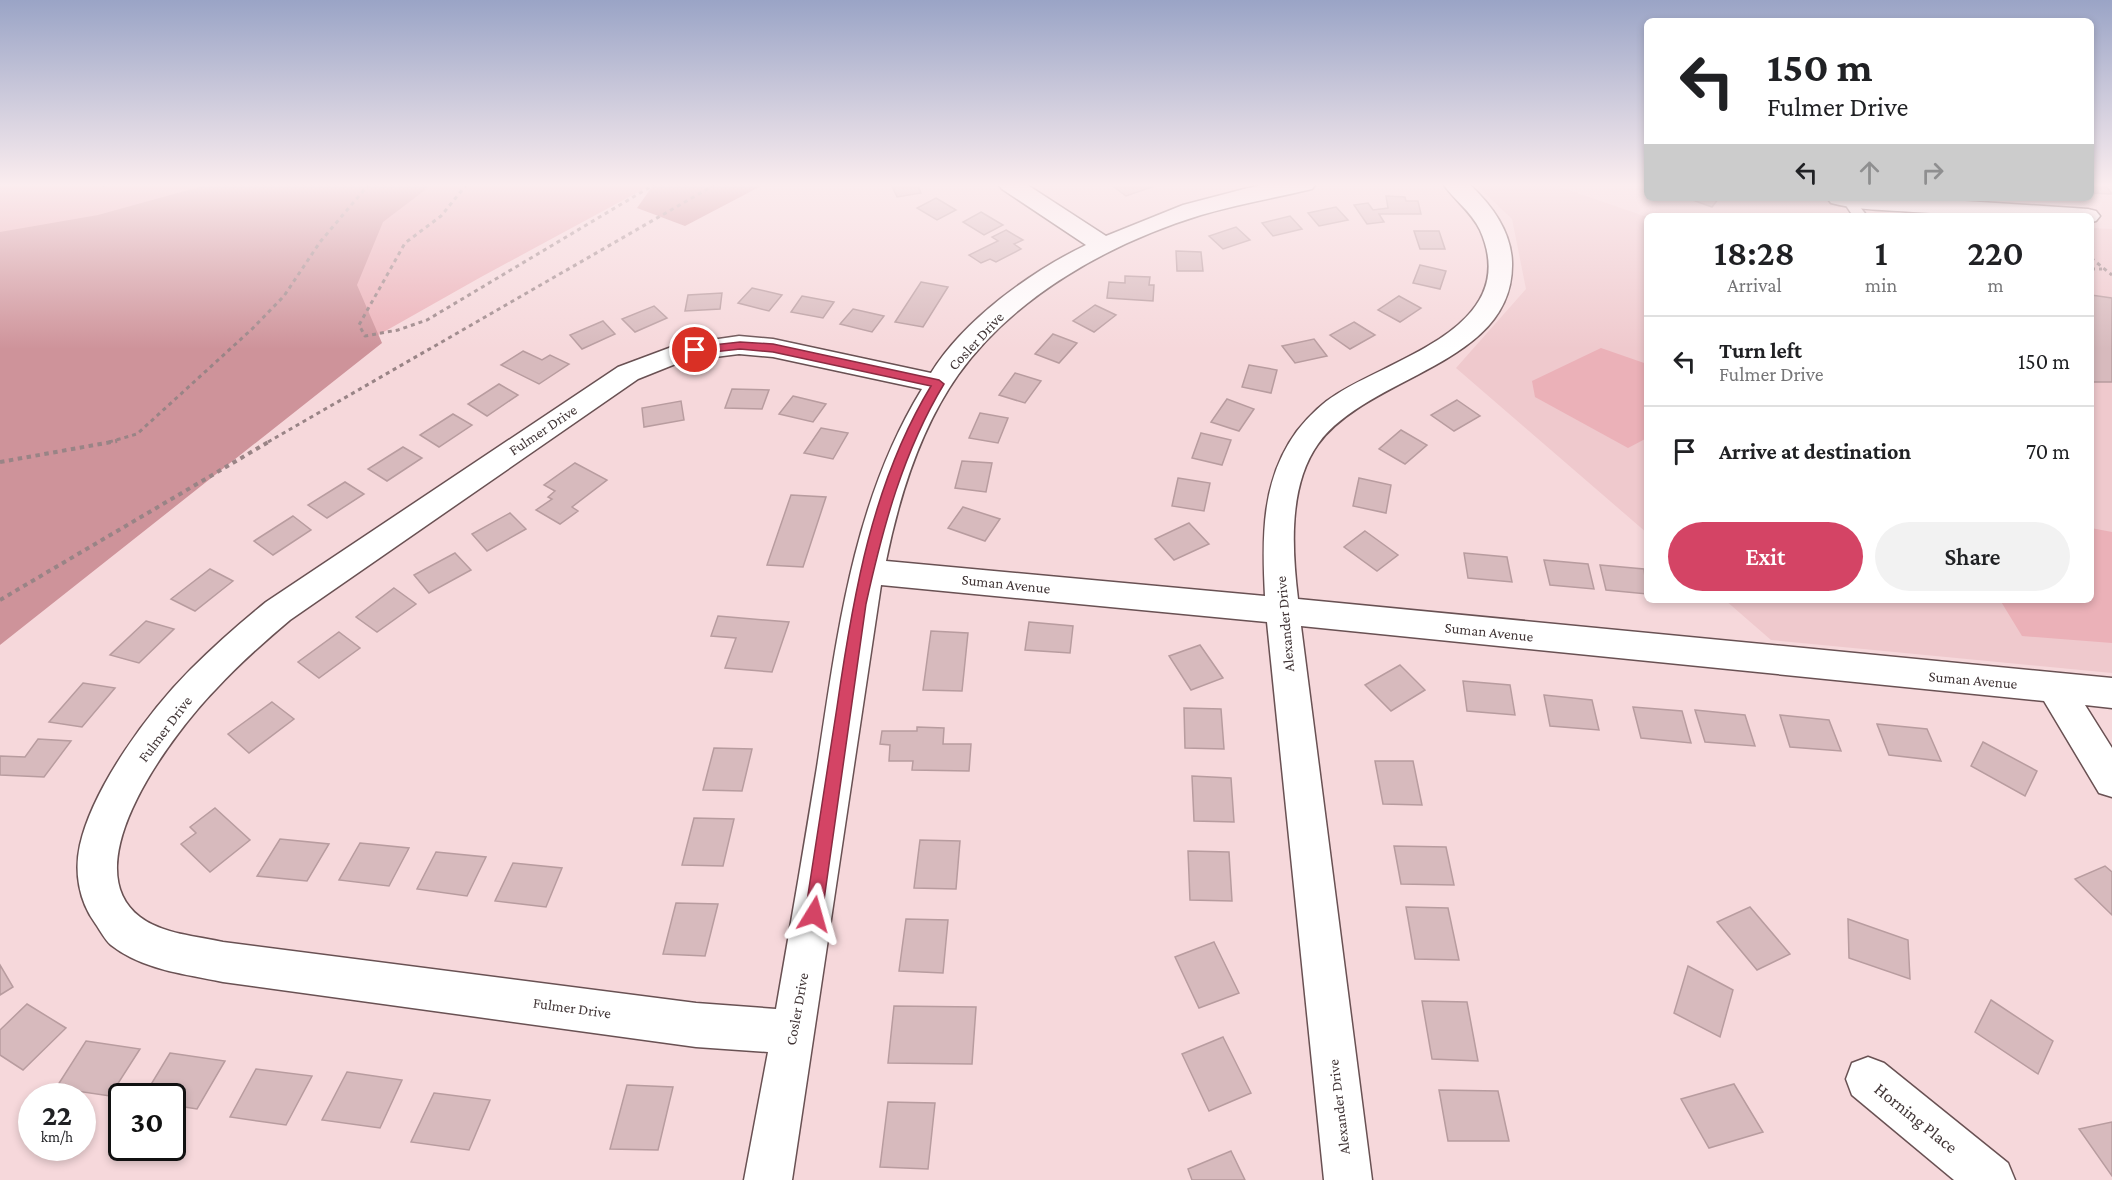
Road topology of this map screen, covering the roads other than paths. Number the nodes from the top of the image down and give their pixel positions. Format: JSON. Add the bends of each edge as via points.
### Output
{"nodes":[{"id":1,"x":1094,"y":239,"type":"edge"},
{"id":2,"x":1116,"y":239,"type":"edge"},
{"id":3,"x":1495,"y":239,"type":"edge"},
{"id":4,"x":1103,"y":245,"type":"junction"},
{"id":5,"x":939,"y":384,"type":"junction"},
{"id":6,"x":866,"y":572,"type":"junction"},
{"id":7,"x":1282,"y":611,"type":"junction"},
{"id":8,"x":2055,"y":688,"type":"junction"},
{"id":9,"x":2112,"y":693,"type":"edge"},
{"id":10,"x":2112,"y":781,"type":"edge"},
{"id":11,"x":793,"y":1032,"type":"junction"},
{"id":12,"x":1868,"y":1079,"type":"dead end"},
{"id":13,"x":768,"y":1180,"type":"edge"},
{"id":14,"x":1348,"y":1180,"type":"edge"},
{"id":15,"x":1991,"y":1180,"type":"edge"}],
"edges":[{"from":1,"to":4,"type":"street"},
{"from":2,"to":4,"type":"street","name":"Cosler Drive"},
{"from":3,"to":7,"type":"street","name":"Alexander Drive","via":[[1501,263],[1500,282],[1483,318],[1461,338],[1348,401],[1307,438],[1293,461],[1282,489]]},
{"from":4,"to":5,"type":"street","name":"Cosler Drive","via":[[1020,298],[984,330]]},
{"from":5,"to":6,"type":"street","name":"Cosler Drive","via":[[904,451]]},
{"from":5,"to":11,"type":"street","name":"Fulmer Drive","via":[[773,348],[740,345],[677,354],[628,373],[304,592],[239,644],[169,720],[125,783],[106,821],[99,846],[97,874],[103,901],[124,930],[148,945],[223,962],[696,1024]]},
{"from":6,"to":7,"type":"street","name":"Suman Avenue"},
{"from":6,"to":11,"type":"street","name":"Cosler Drive"},
{"from":7,"to":8,"type":"street","name":"Suman Avenue"},
{"from":7,"to":14,"type":"street","name":"Alexander Drive"},
{"from":8,"to":9,"type":"street","name":"Suman Avenue"},
{"from":8,"to":10,"type":"street"},
{"from":11,"to":13,"type":"street","name":"Cosler Drive"},
{"from":12,"to":15,"type":"street","name":"Horning Place"}]}
